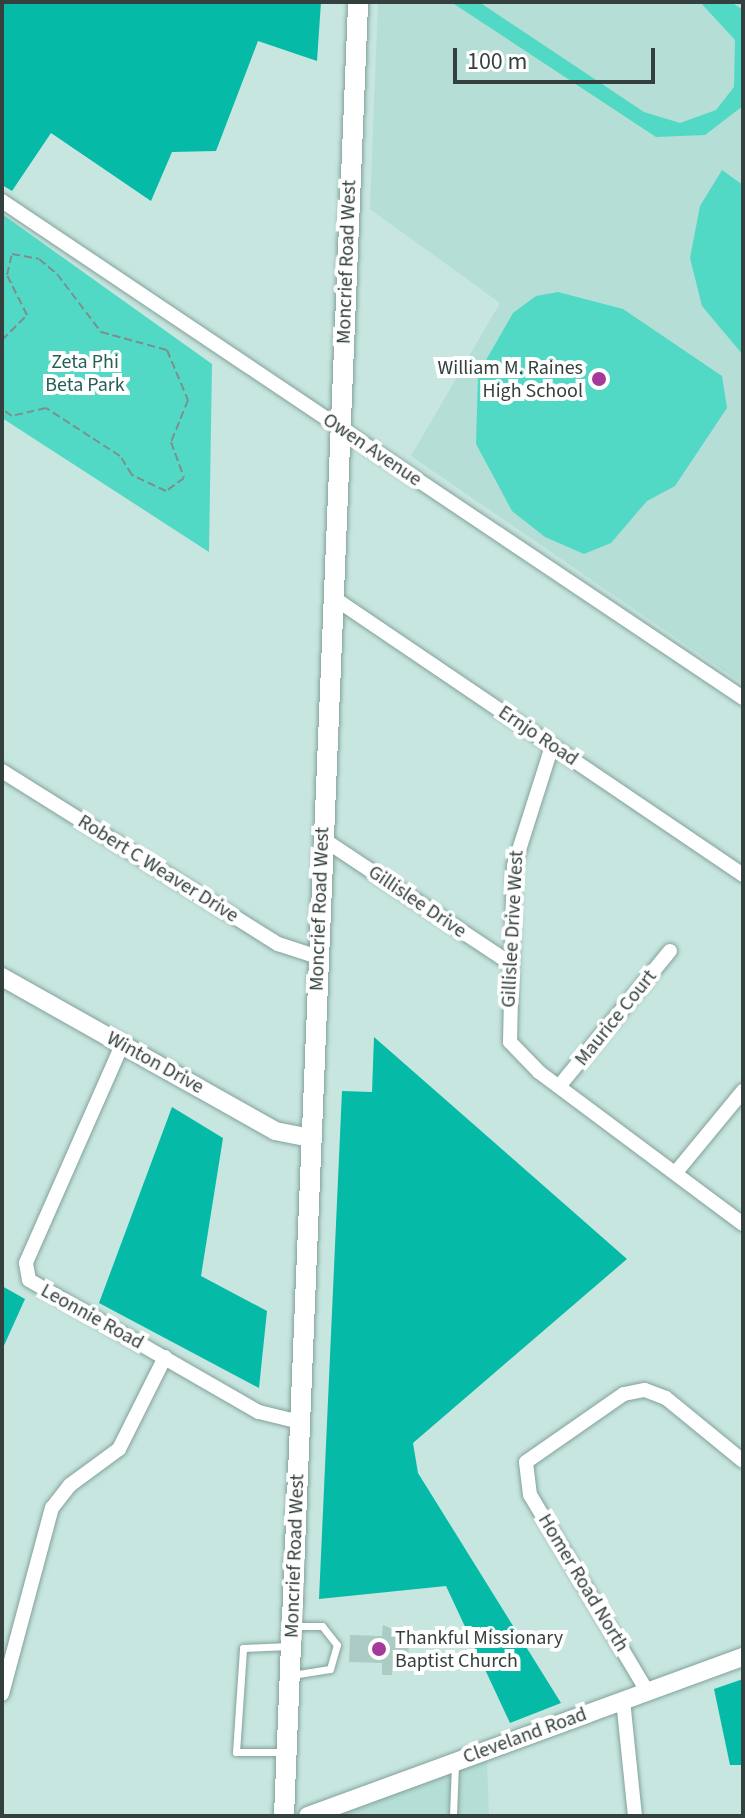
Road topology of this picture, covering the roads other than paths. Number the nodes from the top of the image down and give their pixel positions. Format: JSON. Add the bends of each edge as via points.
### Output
{"nodes":[{"id":1,"x":358,"y":2,"type":"edge"},
{"id":2,"x":2,"y":201,"type":"edge"},
{"id":3,"x":341,"y":428,"type":"junction"},
{"id":4,"x":334,"y":598,"type":"junction"},
{"id":5,"x":743,"y":698,"type":"edge"},
{"id":6,"x":552,"y":746,"type":"junction"},
{"id":7,"x":2,"y":771,"type":"edge"},
{"id":8,"x":323,"y":839,"type":"junction"},
{"id":9,"x":743,"y":875,"type":"edge"},
{"id":10,"x":670,"y":951,"type":"dead end"},
{"id":11,"x":318,"y":957,"type":"junction"},
{"id":12,"x":511,"y":964,"type":"junction"},
{"id":13,"x":2,"y":977,"type":"edge"},
{"id":14,"x":122,"y":1045,"type":"junction"},
{"id":15,"x":561,"y":1084,"type":"junction"},
{"id":16,"x":743,"y":1091,"type":"edge"},
{"id":17,"x":311,"y":1138,"type":"junction"},
{"id":18,"x":677,"y":1171,"type":"junction"},
{"id":19,"x":743,"y":1224,"type":"edge"},
{"id":20,"x":165,"y":1357,"type":"junction"},
{"id":21,"x":300,"y":1422,"type":"junction"},
{"id":22,"x":743,"y":1461,"type":"edge"},
{"id":23,"x":291,"y":1636,"type":"junction"},
{"id":24,"x":743,"y":1657,"type":"edge"},
{"id":25,"x":290,"y":1675,"type":"junction"},
{"id":26,"x":647,"y":1691,"type":"junction"},
{"id":27,"x":2,"y":1694,"type":"edge"},
{"id":28,"x":623,"y":1700,"type":"junction"},
{"id":29,"x":287,"y":1752,"type":"junction"},
{"id":30,"x":455,"y":1761,"type":"junction"},
{"id":31,"x":284,"y":1816,"type":"edge"},
{"id":32,"x":308,"y":1816,"type":"edge"},
{"id":33,"x":453,"y":1816,"type":"edge"},
{"id":34,"x":635,"y":1816,"type":"edge"}],
"edges":[{"from":1,"to":3,"type":"main road","name":"Moncrief Road West"},
{"from":2,"to":3,"type":"street","name":"Owen Avenue"},
{"from":3,"to":4,"type":"main road","name":"Moncrief Road West"},
{"from":3,"to":5,"type":"street","name":"Owen Avenue"},
{"from":4,"to":6,"type":"street","name":"Ernjo Road"},
{"from":4,"to":8,"type":"main road","name":"Moncrief Road West"},
{"from":6,"to":9,"type":"street","name":"Ernjo Road"},
{"from":6,"to":12,"type":"street","name":"Gillislee Drive West","via":[[518,840]]},
{"from":7,"to":11,"type":"street","name":"Robert C Weaver Drive","via":[[278,944]]},
{"from":8,"to":11,"type":"main road","name":"Moncrief Road West"},
{"from":8,"to":12,"type":"street","name":"Gillislee Drive"},
{"from":10,"to":15,"type":"street","name":"Maurice Court"},
{"from":11,"to":17,"type":"main road","name":"Moncrief Road West"},
{"from":12,"to":15,"type":"street","name":"Gillislee Drive West","via":[[507,1022],[513,1049]]},
{"from":13,"to":14,"type":"street","name":"Winton Drive"},
{"from":14,"to":17,"type":"street","name":"Winton Drive","via":[[275,1131]]},
{"from":14,"to":20,"type":"street","name":"Leonnie Road","via":[[25,1268],[34,1285]]},
{"from":15,"to":18,"type":"street"},
{"from":16,"to":18,"type":"street"},
{"from":17,"to":21,"type":"main road","name":"Moncrief Road West"},
{"from":18,"to":19,"type":"street"},
{"from":20,"to":21,"type":"street","name":"Leonnie Road","via":[[259,1412]]},
{"from":20,"to":27,"type":"street","via":[[119,1449],[70,1485],[52,1508]]},
{"from":21,"to":23,"type":"main road","name":"Moncrief Road West"},
{"from":22,"to":26,"type":"street","name":"Homer Road North","via":[[666,1398],[645,1390],[624,1394],[535,1450],[523,1473]]},
{"from":23,"to":25,"type":"main road","name":"Moncrief Road West"},
{"from":23,"to":25,"type":"lane","via":[[322,1626],[337,1645],[330,1669]]},
{"from":23,"to":29,"type":"lane","via":[[243,1648],[236,1752]]},
{"from":24,"to":26,"type":"street","name":"Cleveland Road"},
{"from":25,"to":29,"type":"main road","name":"Moncrief Road West"},
{"from":26,"to":28,"type":"street","name":"Cleveland Road"},
{"from":28,"to":30,"type":"street","name":"Cleveland Road"},
{"from":28,"to":34,"type":"street"},
{"from":29,"to":31,"type":"main road","name":"Moncrief Road West"},
{"from":30,"to":32,"type":"street","name":"Cleveland Road"},
{"from":30,"to":33,"type":"lane"}]}
